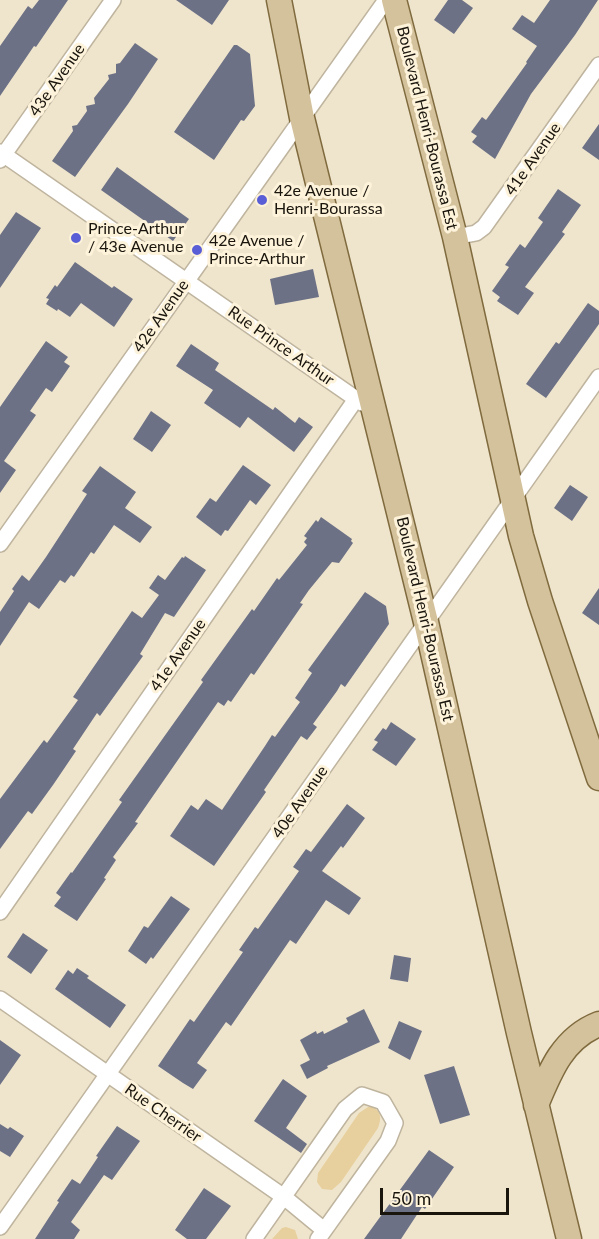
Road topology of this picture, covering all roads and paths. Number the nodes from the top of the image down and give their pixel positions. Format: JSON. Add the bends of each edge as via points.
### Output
{"nodes":[{"id":1,"x":113,"y":0,"type":"edge"},
{"id":2,"x":279,"y":0,"type":"edge"},
{"id":3,"x":386,"y":0,"type":"edge"},
{"id":4,"x":394,"y":0,"type":"edge"},
{"id":5,"x":599,"y":64,"type":"edge"},
{"id":6,"x":302,"y":118,"type":"junction"},
{"id":7,"x":1,"y":155,"type":"edge"},
{"id":8,"x":455,"y":237,"type":"junction"},
{"id":9,"x":186,"y":280,"type":"junction"},
{"id":10,"x":599,"y":377,"type":"edge"},
{"id":11,"x":356,"y":399,"type":"junction"},
{"id":12,"x":376,"y":412,"type":"junction"},
{"id":13,"x":512,"y":499,"type":"junction"},
{"id":14,"x":0,"y":544,"type":"edge"},
{"id":15,"x":426,"y":622,"type":"junction"},
{"id":16,"x":590,"y":730,"type":"edge"},
{"id":17,"x":599,"y":778,"type":"edge"},
{"id":18,"x":0,"y":912,"type":"edge"},
{"id":19,"x":0,"y":999,"type":"edge"},
{"id":20,"x":599,"y":1024,"type":"edge"},
{"id":21,"x":106,"y":1074,"type":"junction"},
{"id":22,"x":536,"y":1105,"type":"junction"},
{"id":23,"x":284,"y":1197,"type":"junction"},
{"id":24,"x":0,"y":1227,"type":"edge"},
{"id":25,"x":321,"y":1234,"type":"edge"},
{"id":26,"x":254,"y":1239,"type":"edge"},
{"id":27,"x":569,"y":1239,"type":"edge"}],
"edges":[{"from":1,"to":7,"type":"street","name":"43e Avenue"},
{"from":2,"to":6,"type":"main road","name":"Boulevard Henri-Bourassa Est"},
{"from":3,"to":6,"type":"street","name":"42e Avenue"},
{"from":4,"to":8,"type":"main road","name":"Boulevard Henri-Bourassa Est"},
{"from":5,"to":8,"type":"street","name":"41e Avenue","via":[[484,227],[476,233]]},
{"from":6,"to":9,"type":"street","name":"42e Avenue"},
{"from":6,"to":12,"type":"main road","name":"Boulevard Henri-Bourassa Est"},
{"from":7,"to":9,"type":"street","name":"Rue Prince Arthur"},
{"from":8,"to":13,"type":"main road","name":"Boulevard Henri-Bourassa Est"},
{"from":9,"to":11,"type":"street","name":"Rue Prince Arthur"},
{"from":9,"to":14,"type":"street","name":"42e Avenue"},
{"from":10,"to":13,"type":"street","name":"40e Avenue"},
{"from":11,"to":12,"type":"street","name":"Rue Prince Arthur"},
{"from":11,"to":18,"type":"street","name":"41e Avenue"},
{"from":12,"to":15,"type":"main road","name":"Boulevard Henri-Bourassa Est"},
{"from":13,"to":15,"type":"street","name":"40e Avenue"},
{"from":13,"to":16,"type":"main road","name":"Boulevard Henri-Bourassa Est","via":[[540,601]]},
{"from":15,"to":21,"type":"street","name":"40e Avenue"},
{"from":15,"to":22,"type":"main road","name":"Boulevard Henri-Bourassa Est"},
{"from":16,"to":17,"type":"main road","name":"Boulevard Henri-Bourassa Est"},
{"from":19,"to":21,"type":"street","name":"Rue Cherrier"},
{"from":20,"to":22,"type":"main road","via":[[576,1037],[561,1052]]},
{"from":21,"to":23,"type":"street","name":"Rue Cherrier"},
{"from":21,"to":24,"type":"street","name":"40e Avenue"},
{"from":22,"to":27,"type":"main road","name":"Boulevard Henri-Bourassa Est"},
{"from":23,"to":25,"type":"street","name":"Rue Cherrier"},
{"from":23,"to":25,"type":"street","via":[[345,1109],[362,1095],[383,1102],[395,1123],[388,1141]]},
{"from":23,"to":26,"type":"street"}]}
